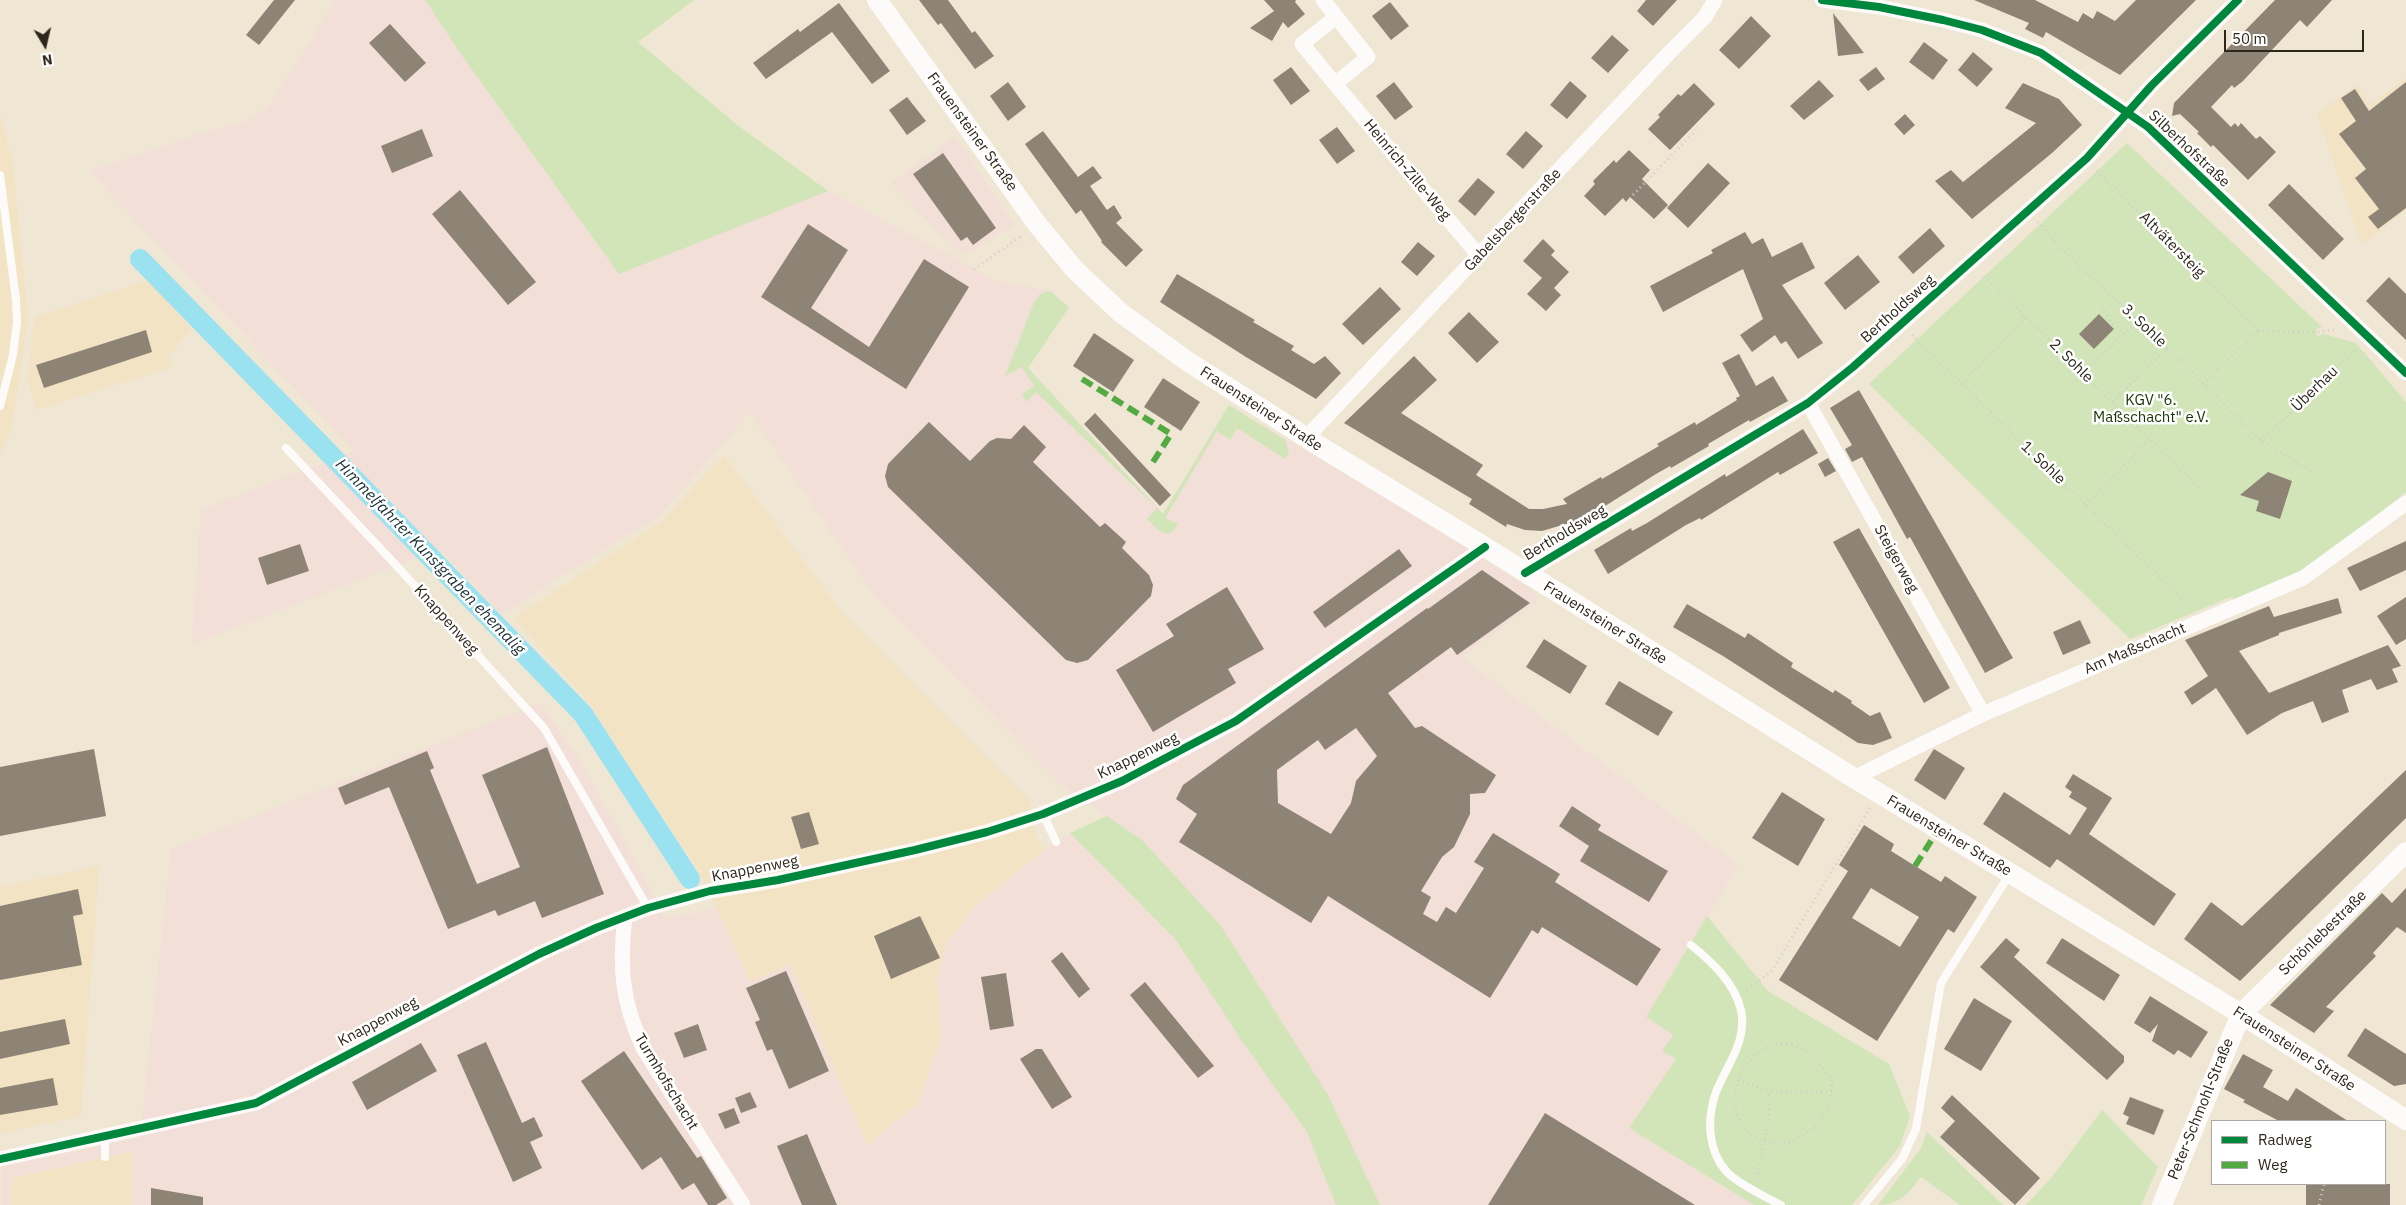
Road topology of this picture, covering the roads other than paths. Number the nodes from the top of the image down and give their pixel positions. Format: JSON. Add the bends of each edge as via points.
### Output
{"nodes":[{"id":1,"x":876,"y":0,"type":"edge"},
{"id":2,"x":1323,"y":0,"type":"edge"},
{"id":3,"x":1715,"y":0,"type":"edge"},
{"id":4,"x":1822,"y":0,"type":"edge"},
{"id":5,"x":2238,"y":0,"type":"edge"},
{"id":6,"x":1336,"y":17,"type":"junction"},
{"id":7,"x":1336,"y":84,"type":"junction"},
{"id":8,"x":2127,"y":112,"type":"junction"},
{"id":9,"x":0,"y":175,"type":"edge"},
{"id":10,"x":1479,"y":256,"type":"junction"},
{"id":11,"x":2406,"y":373,"type":"edge"},
{"id":12,"x":1808,"y":403,"type":"junction"},
{"id":13,"x":0,"y":406,"type":"edge"},
{"id":14,"x":1307,"y":437,"type":"junction"},
{"id":15,"x":286,"y":448,"type":"dead end"},
{"id":16,"x":2406,"y":503,"type":"edge"},
{"id":17,"x":1486,"y":547,"type":"junction"},
{"id":18,"x":1525,"y":573,"type":"junction"},
{"id":19,"x":1983,"y":714,"type":"junction"},
{"id":20,"x":1854,"y":778,"type":"junction"},
{"id":21,"x":1043,"y":814,"type":"junction"},
{"id":22,"x":1056,"y":842,"type":"dead end"},
{"id":23,"x":2404,"y":859,"type":"edge"},
{"id":24,"x":2010,"y":873,"type":"junction"},
{"id":25,"x":648,"y":908,"type":"junction"},
{"id":26,"x":625,"y":917,"type":"junction"},
{"id":27,"x":1691,"y":945,"type":"dead end"},
{"id":28,"x":2241,"y":1014,"type":"junction"},
{"id":29,"x":2406,"y":1120,"type":"edge"},
{"id":30,"x":105,"y":1136,"type":"junction"},
{"id":31,"x":105,"y":1157,"type":"dead end"},
{"id":32,"x":0,"y":1159,"type":"edge"},
{"id":33,"x":743,"y":1205,"type":"edge"},
{"id":34,"x":1781,"y":1205,"type":"edge"},
{"id":35,"x":1864,"y":1205,"type":"edge"},
{"id":36,"x":2162,"y":1205,"type":"edge"}],
"edges":[{"from":1,"to":14,"type":"main road","name":"Frauensteiner Straße","via":[[1037,224],[1086,281],[1121,313],[1187,361]]},
{"from":2,"to":6,"type":"street"},
{"from":3,"to":10,"type":"street","name":"Gabelsbergerstraße","via":[[1705,17]]},
{"from":4,"to":8,"type":"street","name":"Silberhofstraße","via":[[1887,8],[1982,30],[2041,53]]},
{"from":5,"to":8,"type":"street","name":"Bertholdsweg"},
{"from":6,"to":7,"type":"street","via":[[1368,57]]},
{"from":6,"to":7,"type":"street","name":"Heinrich-Zille-Weg","via":[[1302,44]]},
{"from":7,"to":10,"type":"street","name":"Heinrich-Zille-Weg"},
{"from":8,"to":11,"type":"street","name":"Silberhofstraße","via":[[2148,127]]},
{"from":8,"to":12,"type":"street","name":"Bertholdsweg","via":[[2087,158],[1868,355]]},
{"from":9,"to":13,"type":"lane","via":[[17,322],[13,355]]},
{"from":10,"to":14,"type":"street","name":"Gabelsbergerstraße"},
{"from":12,"to":18,"type":"street","name":"Bertholdsweg"},
{"from":12,"to":19,"type":"street","name":"Steigerweg"},
{"from":14,"to":17,"type":"main road","name":"Frauensteiner Straße"},
{"from":15,"to":25,"type":"lane","name":"Knappenweg","via":[[544,728]]},
{"from":16,"to":19,"type":"street","name":"Am Maßschacht","via":[[2303,578]]},
{"from":17,"to":18,"type":"main road","name":"Frauensteiner Straße"},
{"from":17,"to":21,"type":"street","name":"Knappenweg","via":[[1236,721],[1122,780]]},
{"from":18,"to":20,"type":"main road","name":"Frauensteiner Straße"},
{"from":19,"to":20,"type":"street","name":"Am Maßschacht"},
{"from":20,"to":24,"type":"main road","name":"Frauensteiner Straße"},
{"from":21,"to":22,"type":"lane"},
{"from":21,"to":25,"type":"street","name":"Knappenweg","via":[[915,850],[778,880],[710,891]]},
{"from":23,"to":28,"type":"main road","name":"Schönlebestraße"},
{"from":24,"to":28,"type":"main road","name":"Frauensteiner Straße"},
{"from":24,"to":35,"type":"lane","via":[[1942,983],[1916,1129],[1902,1159]]},
{"from":25,"to":26,"type":"street","name":"Knappenweg"},
{"from":26,"to":30,"type":"street","name":"Knappenweg","via":[[459,994],[256,1103]]},
{"from":26,"to":33,"type":"street","name":"Turmhofschacht","via":[[621,970],[627,1006],[643,1048]]},
{"from":27,"to":34,"type":"lane","via":[[1726,979],[1741,1011],[1742,1032],[1715,1096],[1710,1122],[1712,1145],[1726,1172]]},
{"from":28,"to":29,"type":"main road","name":"Frauensteiner Straße"},
{"from":28,"to":36,"type":"main road","name":"Peter-Schmohl-Straße"},
{"from":30,"to":31,"type":"lane"},
{"from":30,"to":32,"type":"street","name":"Knappenweg"}]}
